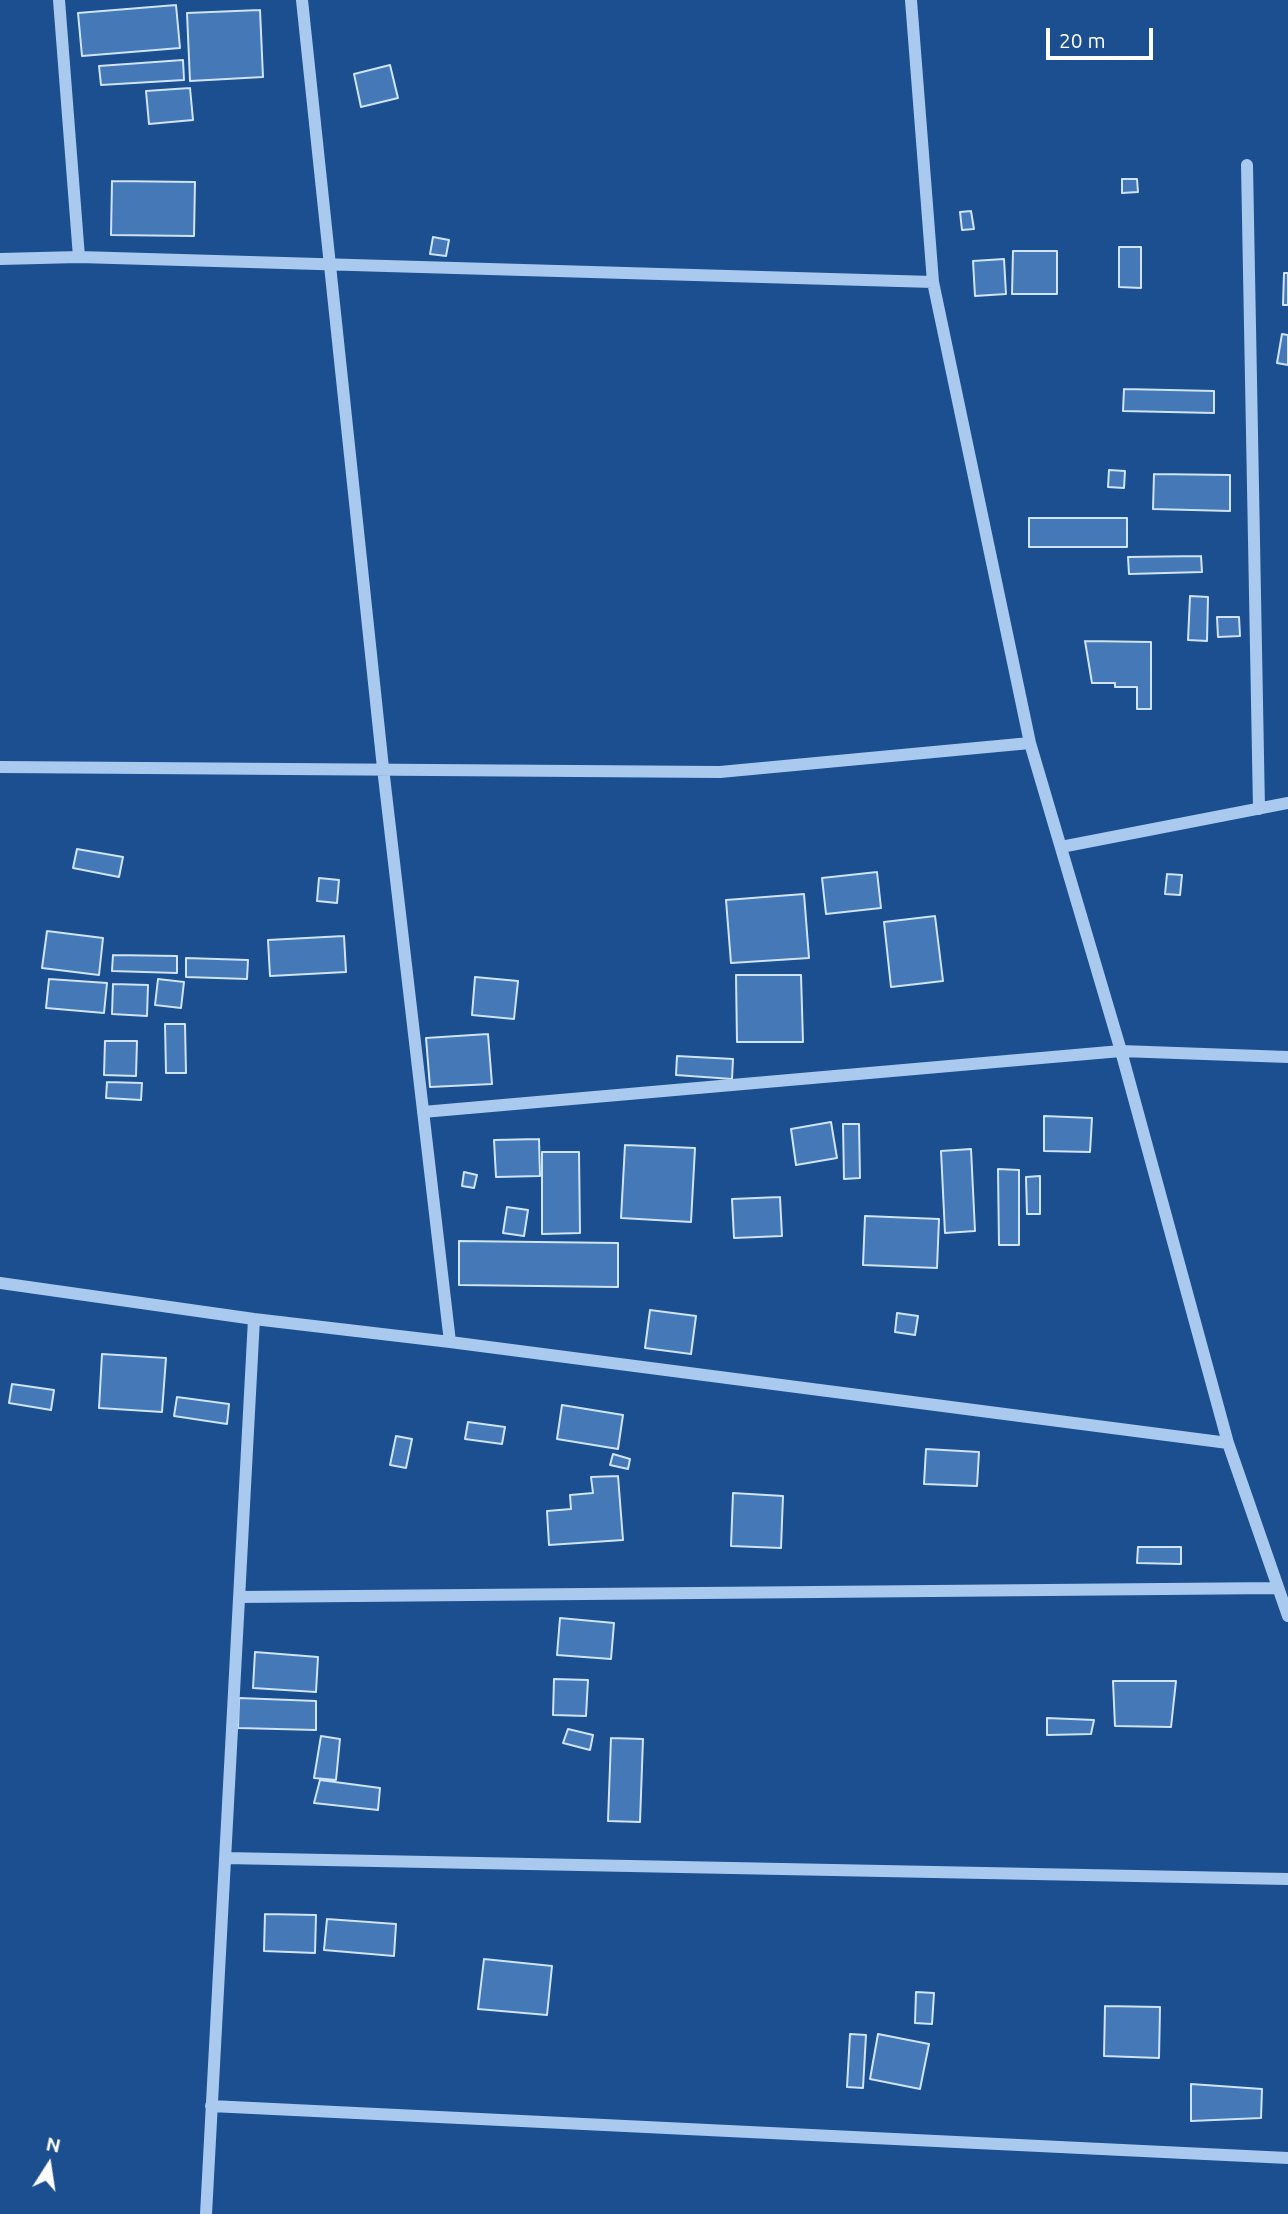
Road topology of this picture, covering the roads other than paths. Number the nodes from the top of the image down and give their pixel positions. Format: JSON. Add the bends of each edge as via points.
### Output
{"nodes":[{"id":1,"x":59,"y":0,"type":"edge"},
{"id":2,"x":302,"y":0,"type":"edge"},
{"id":3,"x":911,"y":0,"type":"edge"},
{"id":4,"x":1247,"y":165,"type":"dead end"},
{"id":5,"x":79,"y":257,"type":"junction"},
{"id":6,"x":0,"y":259,"type":"edge"},
{"id":7,"x":330,"y":265,"type":"junction"},
{"id":8,"x":933,"y":282,"type":"junction"},
{"id":9,"x":1030,"y":743,"type":"junction"},
{"id":10,"x":0,"y":767,"type":"edge"},
{"id":11,"x":383,"y":768,"type":"junction"},
{"id":12,"x":1288,"y":803,"type":"edge"},
{"id":13,"x":1259,"y":809,"type":"junction"},
{"id":14,"x":1061,"y":848,"type":"junction"},
{"id":15,"x":1121,"y":1051,"type":"junction"},
{"id":16,"x":1288,"y":1057,"type":"edge"},
{"id":17,"x":423,"y":1112,"type":"junction"},
{"id":18,"x":0,"y":1283,"type":"edge"},
{"id":19,"x":254,"y":1319,"type":"junction"},
{"id":20,"x":450,"y":1342,"type":"junction"},
{"id":21,"x":1228,"y":1443,"type":"junction"},
{"id":22,"x":1278,"y":1588,"type":"junction"},
{"id":23,"x":239,"y":1597,"type":"junction"},
{"id":24,"x":1288,"y":1616,"type":"edge"},
{"id":25,"x":225,"y":1858,"type":"junction"},
{"id":26,"x":1288,"y":1879,"type":"edge"},
{"id":27,"x":211,"y":2106,"type":"junction"},
{"id":28,"x":1288,"y":2158,"type":"edge"},
{"id":29,"x":206,"y":2214,"type":"edge"}],
"edges":[{"from":1,"to":5,"type":"street"},
{"from":2,"to":7,"type":"street"},
{"from":3,"to":8,"type":"street"},
{"from":4,"to":13,"type":"street"},
{"from":5,"to":6,"type":"street"},
{"from":5,"to":7,"type":"street"},
{"from":7,"to":8,"type":"street"},
{"from":7,"to":11,"type":"street"},
{"from":8,"to":9,"type":"street"},
{"from":9,"to":11,"type":"street","via":[[720,772]]},
{"from":9,"to":14,"type":"street"},
{"from":10,"to":11,"type":"street"},
{"from":11,"to":17,"type":"street"},
{"from":12,"to":13,"type":"street"},
{"from":13,"to":14,"type":"street"},
{"from":14,"to":15,"type":"street"},
{"from":15,"to":16,"type":"street"},
{"from":15,"to":17,"type":"street"},
{"from":15,"to":21,"type":"street"},
{"from":17,"to":20,"type":"street"},
{"from":18,"to":19,"type":"street"},
{"from":19,"to":20,"type":"street"},
{"from":19,"to":23,"type":"street"},
{"from":20,"to":21,"type":"street"},
{"from":21,"to":22,"type":"street"},
{"from":22,"to":23,"type":"street"},
{"from":22,"to":24,"type":"street"},
{"from":23,"to":25,"type":"street"},
{"from":25,"to":26,"type":"street"},
{"from":25,"to":27,"type":"street"},
{"from":27,"to":28,"type":"street"},
{"from":27,"to":29,"type":"street"}]}
